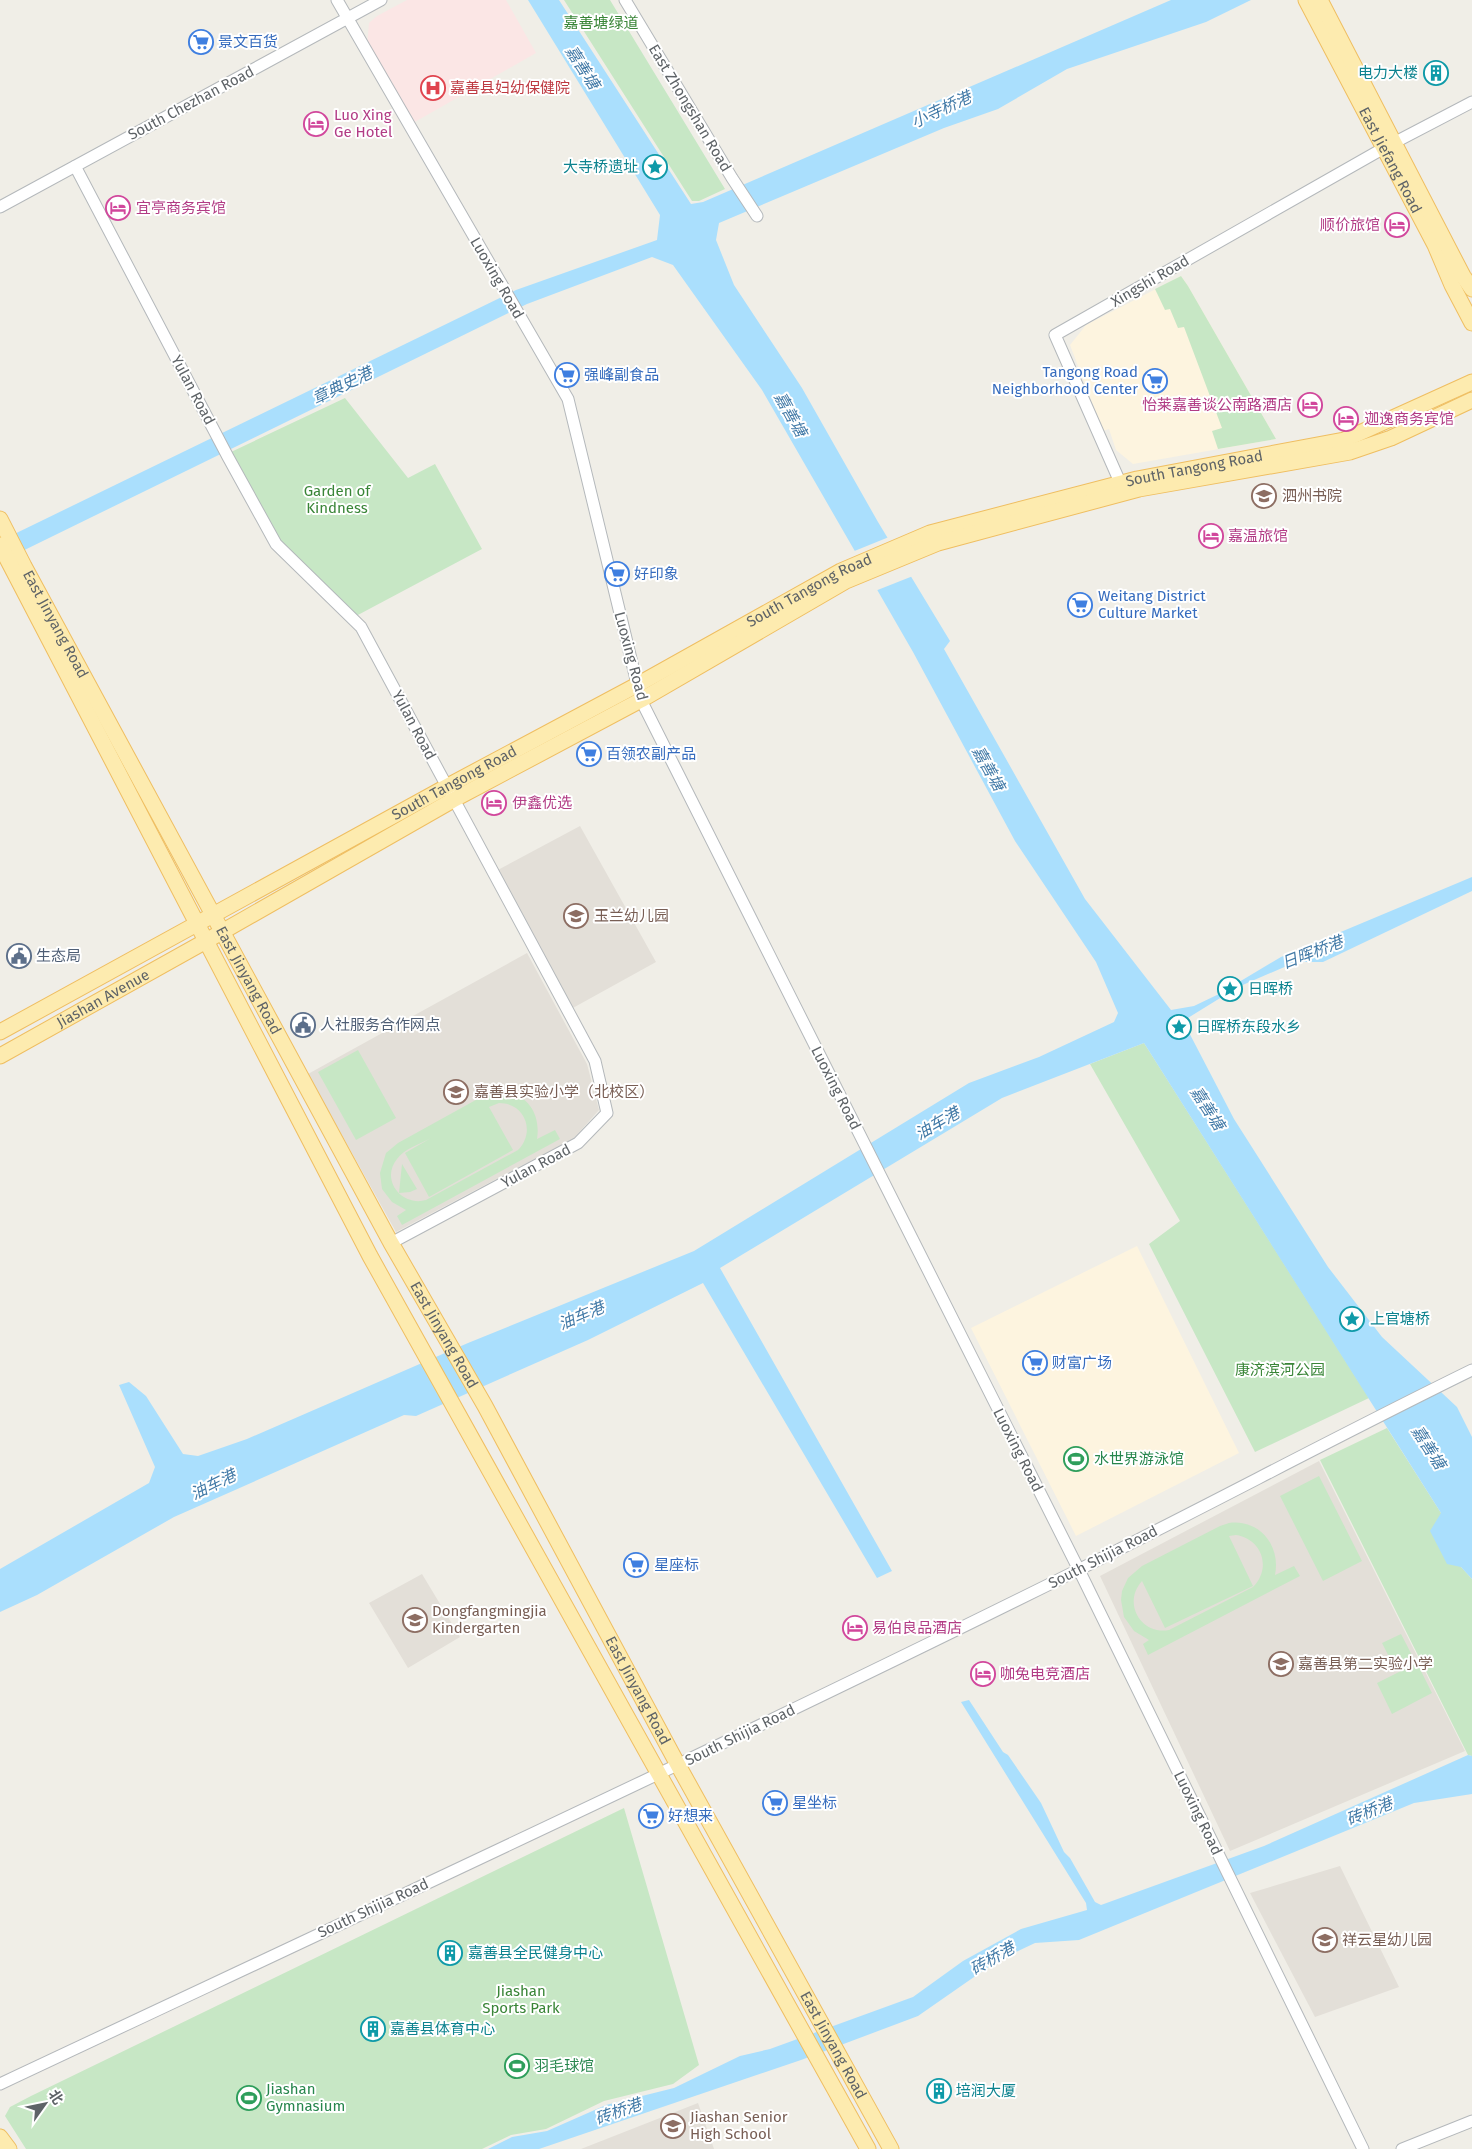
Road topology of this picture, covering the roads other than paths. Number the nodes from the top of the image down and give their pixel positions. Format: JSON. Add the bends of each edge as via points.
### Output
{"nodes":[{"id":1,"x":337,"y":0,"type":"edge"},
{"id":2,"x":381,"y":0,"type":"edge"},
{"id":3,"x":625,"y":0,"type":"edge"},
{"id":4,"x":1306,"y":0,"type":"edge"},
{"id":5,"x":1320,"y":0,"type":"edge"},
{"id":6,"x":348,"y":18,"type":"junction"},
{"id":7,"x":1472,"y":102,"type":"edge"},
{"id":8,"x":1390,"y":145,"type":"junction"},
{"id":9,"x":75,"y":166,"type":"junction"},
{"id":10,"x":0,"y":207,"type":"edge"},
{"id":11,"x":757,"y":216,"type":"dead end"},
{"id":12,"x":1472,"y":289,"type":"edge"},
{"id":13,"x":1472,"y":323,"type":"edge"},
{"id":14,"x":1472,"y":382,"type":"edge"},
{"id":15,"x":1472,"y":400,"type":"edge"},
{"id":16,"x":1123,"y":488,"type":"junction"},
{"id":17,"x":1,"y":522,"type":"edge"},
{"id":18,"x":0,"y":545,"type":"edge"},
{"id":19,"x":18,"y":568,"type":"junction"},
{"id":20,"x":844,"y":576,"type":"junction"},
{"id":21,"x":637,"y":684,"type":"junction"},
{"id":22,"x":641,"y":700,"type":"junction"},
{"id":23,"x":450,"y":793,"type":"junction"},
{"id":24,"x":213,"y":916,"type":"junction"},
{"id":25,"x":197,"y":925,"type":"junction"},
{"id":26,"x":222,"y":932,"type":"junction"},
{"id":27,"x":206,"y":942,"type":"junction"},
{"id":28,"x":0,"y":1032,"type":"edge"},
{"id":29,"x":0,"y":1056,"type":"edge"},
{"id":30,"x":391,"y":1243,"type":"junction"},
{"id":31,"x":1472,"y":1370,"type":"edge"},
{"id":32,"x":1079,"y":1570,"type":"junction"},
{"id":33,"x":678,"y":1765,"type":"junction"},
{"id":34,"x":658,"y":1774,"type":"junction"},
{"id":35,"x":0,"y":2084,"type":"edge"},
{"id":36,"x":1472,"y":2122,"type":"edge"},
{"id":37,"x":0,"y":2136,"type":"edge"},
{"id":38,"x":9,"y":2149,"type":"edge"},
{"id":39,"x":868,"y":2149,"type":"edge"},
{"id":40,"x":891,"y":2149,"type":"edge"},
{"id":41,"x":1363,"y":2149,"type":"edge"},
{"id":42,"x":1402,"y":2149,"type":"edge"}],
"edges":[{"from":1,"to":6,"type":"street","name":"Luoxing Road"},
{"from":2,"to":6,"type":"street","name":"South Chezhan Road"},
{"from":3,"to":11,"type":"street","name":"East Zhongshan Road"},
{"from":4,"to":8,"type":"main road","name":"East Jiefang Road"},
{"from":5,"to":8,"type":"main road","name":"East Jiefang Road"},
{"from":6,"to":9,"type":"street","name":"South Chezhan Road"},
{"from":6,"to":21,"type":"street","name":"Luoxing Road","via":[[568,399]]},
{"from":7,"to":8,"type":"street"},
{"from":8,"to":12,"type":"main road","name":"East Jiefang Road"},
{"from":8,"to":13,"type":"main road","name":"East Jiefang Road"},
{"from":8,"to":16,"type":"street","name":"Xingshi Road","via":[[1055,335]]},
{"from":9,"to":10,"type":"street","name":"South Chezhan Road"},
{"from":9,"to":23,"type":"street","name":"Yulan Road","via":[[276,544],[362,627]]},
{"from":14,"to":16,"type":"main road","name":"South Tangong Road","via":[[1344,440]]},
{"from":15,"to":16,"type":"main road","name":"South Tangong Road","via":[[1391,438],[1350,452]]},
{"from":16,"to":20,"type":"main road","name":"South Tangong Road","via":[[934,538]]},
{"from":17,"to":19,"type":"main road","name":"East Jinyang Road"},
{"from":18,"to":19,"type":"main road","name":"East Jinyang Road"},
{"from":19,"to":24,"type":"main road","name":"East Jinyang Road"},
{"from":19,"to":25,"type":"main road","name":"East Jinyang Road"},
{"from":20,"to":21,"type":"main road","name":"South Tangong Road"},
{"from":20,"to":22,"type":"main road","name":"South Tangong Road"},
{"from":21,"to":22,"type":"street","name":"Luoxing Road"},
{"from":21,"to":23,"type":"main road","name":"South Tangong Road"},
{"from":22,"to":23,"type":"main road","name":"South Tangong Road"},
{"from":22,"to":32,"type":"street","name":"Luoxing Road"},
{"from":23,"to":24,"type":"main road","name":"South Tangong Road"},
{"from":23,"to":26,"type":"main road","name":"South Tangong Road"},
{"from":23,"to":30,"type":"street","name":"Yulan Road","via":[[595,1061],[607,1113],[578,1143]]},
{"from":24,"to":25,"type":"main road","name":"South Tangong Road"},
{"from":24,"to":26,"type":"main road","name":"East Jinyang Road"},
{"from":25,"to":27,"type":"main road","name":"East Jinyang Road"},
{"from":25,"to":28,"type":"main road","name":"Jiashan Avenue"},
{"from":26,"to":27,"type":"main road","name":"South Tangong Road"},
{"from":26,"to":30,"type":"main road","name":"East Jinyang Road"},
{"from":27,"to":29,"type":"main road","name":"Jiashan Avenue"},
{"from":27,"to":34,"type":"main road","name":"East Jinyang Road","via":[[370,1256]]},
{"from":30,"to":33,"type":"main road","name":"East Jinyang Road","via":[[485,1406]]},
{"from":31,"to":32,"type":"street","name":"South Shijia Road"},
{"from":32,"to":33,"type":"street","name":"South Shijia Road"},
{"from":32,"to":41,"type":"street","name":"Luoxing Road"},
{"from":33,"to":34,"type":"street","name":"South Shijia Road"},
{"from":33,"to":40,"type":"main road","name":"East Jinyang Road"},
{"from":34,"to":35,"type":"street","name":"South Shijia Road"},
{"from":34,"to":39,"type":"main road","name":"East Jinyang Road"},
{"from":36,"to":42,"type":"street"},
{"from":37,"to":38,"type":"main road"}]}
